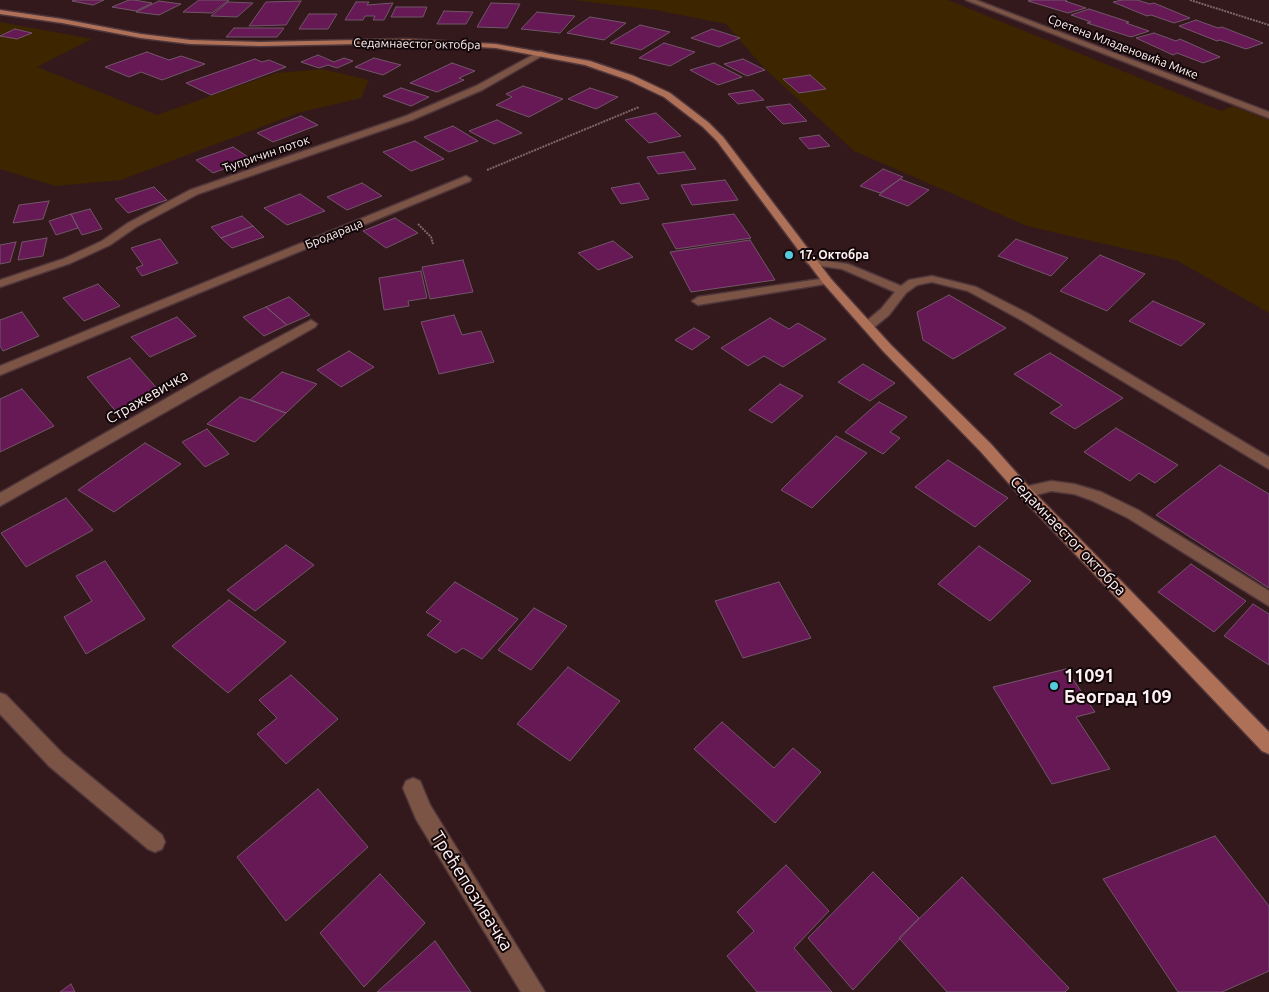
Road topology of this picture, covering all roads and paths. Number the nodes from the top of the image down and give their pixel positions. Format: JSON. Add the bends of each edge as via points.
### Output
{"nodes":[{"id":1,"x":970,"y":0,"type":"edge"},
{"id":2,"x":1190,"y":0,"type":"edge"},
{"id":3,"x":0,"y":12,"type":"edge"},
{"id":4,"x":1269,"y":25,"type":"edge"},
{"id":5,"x":543,"y":53,"type":"junction"},
{"id":6,"x":667,"y":95,"type":"junction"},
{"id":7,"x":1269,"y":115,"type":"edge"},
{"id":8,"x":466,"y":178,"type":"joint"},
{"id":9,"x":812,"y":262,"type":"junction"},
{"id":10,"x":827,"y":281,"type":"junction"},
{"id":11,"x":0,"y":284,"type":"edge"},
{"id":12,"x":902,"y":291,"type":"junction"},
{"id":13,"x":698,"y":301,"type":"dead end"},
{"id":14,"x":311,"y":324,"type":"dead end"},
{"id":15,"x":868,"y":326,"type":"junction"},
{"id":16,"x":0,"y":371,"type":"edge"},
{"id":17,"x":1269,"y":464,"type":"edge"},
{"id":18,"x":1025,"y":492,"type":"junction"},
{"id":19,"x":0,"y":500,"type":"edge"},
{"id":20,"x":1269,"y":599,"type":"edge"},
{"id":21,"x":0,"y":701,"type":"edge"},
{"id":22,"x":1269,"y":744,"type":"edge"},
{"id":23,"x":413,"y":788,"type":"dead end"},
{"id":24,"x":155,"y":842,"type":"dead end"},
{"id":25,"x":534,"y":992,"type":"edge"}],
"edges":[{"from":1,"to":7,"type":"street","name":"Сретена Младеновића Мике"},
{"from":2,"to":4,"type":"path"},
{"from":3,"to":5,"type":"street","name":"Седамнаестог октобра","via":[[190,42],[436,42]]},
{"from":5,"to":6,"type":"street","name":"Седамнаестог октобра","via":[[609,70]]},
{"from":5,"to":11,"type":"street","name":"Ћупричин поток","via":[[479,88],[408,118],[194,192],[132,225],[106,243],[44,270]]},
{"from":6,"to":8,"type":"path"},
{"from":6,"to":9,"type":"street","name":"Седамнаестог октобра","via":[[720,139]]},
{"from":8,"to":16,"type":"street","name":"Бродараца"},
{"from":9,"to":10,"type":"street","name":"Седамнаестог октобра"},
{"from":9,"to":12,"type":"street","via":[[844,266]]},
{"from":10,"to":13,"type":"street"},
{"from":10,"to":15,"type":"street","name":"Седамнаестог октобра"},
{"from":12,"to":15,"type":"street"},
{"from":12,"to":17,"type":"street","via":[[913,282],[932,280],[972,289],[1025,317]]},
{"from":14,"to":19,"type":"street","name":"Стражевичка"},
{"from":15,"to":18,"type":"street","name":"Седамнаестог октобра"},
{"from":18,"to":20,"type":"street","via":[[1051,486],[1096,496],[1133,514]]},
{"from":18,"to":22,"type":"street","name":"Седамнаестог октобра"},
{"from":21,"to":24,"type":"street","via":[[56,760]]},
{"from":23,"to":25,"type":"street","name":"Трећепозивачка","via":[[423,812]]}]}
